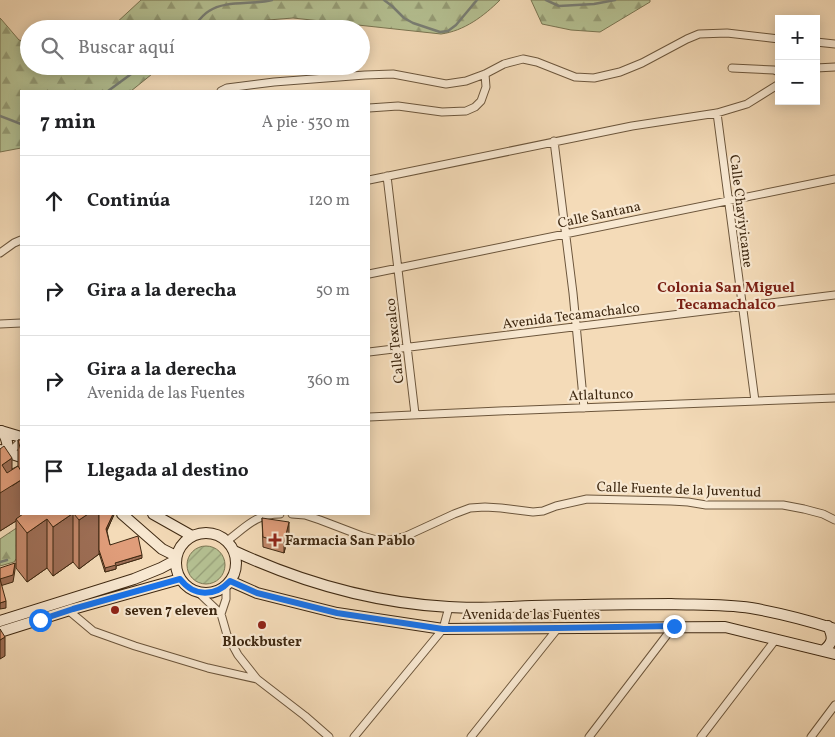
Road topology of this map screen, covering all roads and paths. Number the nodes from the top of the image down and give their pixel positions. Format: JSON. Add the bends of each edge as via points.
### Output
{"nodes":[{"id":1,"x":775,"y":38,"type":"edge"},
{"id":2,"x":820,"y":42,"type":"edge"},
{"id":3,"x":835,"y":44,"type":"edge"},
{"id":4,"x":835,"y":67,"type":"edge"},
{"id":5,"x":732,"y":68,"type":"dead end"},
{"id":6,"x":820,"y":68,"type":"edge"},
{"id":7,"x":775,"y":70,"type":"edge"},
{"id":8,"x":485,"y":74,"type":"junction"},
{"id":9,"x":366,"y":75,"type":"edge"},
{"id":10,"x":370,"y":75,"type":"edge"},
{"id":11,"x":775,"y":86,"type":"edge"},
{"id":12,"x":223,"y":90,"type":"edge"},
{"id":13,"x":370,"y":108,"type":"edge"},
{"id":14,"x":718,"y":113,"type":"junction"},
{"id":15,"x":554,"y":141,"type":"junction"},
{"id":16,"x":387,"y":176,"type":"junction"},
{"id":17,"x":835,"y":179,"type":"edge"},
{"id":18,"x":370,"y":180,"type":"edge"},
{"id":19,"x":728,"y":200,"type":"junction"},
{"id":20,"x":564,"y":234,"type":"junction"},
{"id":21,"x":20,"y":240,"type":"edge"},
{"id":22,"x":0,"y":253,"type":"edge"},
{"id":23,"x":398,"y":268,"type":"junction"},
{"id":24,"x":370,"y":274,"type":"edge"},
{"id":25,"x":835,"y":295,"type":"edge"},
{"id":26,"x":742,"y":306,"type":"junction"},
{"id":27,"x":20,"y":323,"type":"edge"},
{"id":28,"x":0,"y":324,"type":"edge"},
{"id":29,"x":576,"y":327,"type":"junction"},
{"id":30,"x":407,"y":348,"type":"junction"},
{"id":31,"x":370,"y":352,"type":"edge"},
{"id":32,"x":835,"y":398,"type":"edge"},
{"id":33,"x":754,"y":401,"type":"junction"},
{"id":34,"x":584,"y":408,"type":"junction"},
{"id":35,"x":415,"y":414,"type":"junction"},
{"id":36,"x":370,"y":417,"type":"edge"},
{"id":37,"x":1,"y":431,"type":"edge"},
{"id":38,"x":20,"y":439,"type":"edge"},
{"id":39,"x":20,"y":440,"type":"edge"},
{"id":40,"x":4,"y":451,"type":"edge"},
{"id":41,"x":20,"y":457,"type":"edge"},
{"id":42,"x":0,"y":462,"type":"edge"},
{"id":43,"x":123,"y":515,"type":"edge"},
{"id":44,"x":156,"y":515,"type":"edge"},
{"id":45,"x":268,"y":515,"type":"edge"},
{"id":46,"x":305,"y":515,"type":"edge"},
{"id":47,"x":835,"y":520,"type":"edge"},
{"id":48,"x":192,"y":536,"type":"junction"},
{"id":49,"x":227,"y":541,"type":"junction"},
{"id":50,"x":234,"y":551,"type":"junction"},
{"id":51,"x":176,"y":558,"type":"junction"},
{"id":52,"x":180,"y":579,"type":"junction"},
{"id":53,"x":228,"y":583,"type":"junction"},
{"id":54,"x":198,"y":592,"type":"junction"},
{"id":55,"x":449,"y":607,"type":"junction"},
{"id":56,"x":68,"y":610,"type":"junction"},
{"id":57,"x":222,"y":614,"type":"junction"},
{"id":58,"x":0,"y":621,"type":"edge"},
{"id":59,"x":674,"y":626,"type":"junction"},
{"id":60,"x":558,"y":628,"type":"junction"},
{"id":61,"x":832,"y":628,"type":"edge"},
{"id":62,"x":443,"y":629,"type":"junction"},
{"id":63,"x":0,"y":632,"type":"edge"},
{"id":64,"x":776,"y":639,"type":"junction"},
{"id":65,"x":823,"y":651,"type":"junction"},
{"id":66,"x":835,"y":654,"type":"edge"},
{"id":67,"x":257,"y":679,"type":"junction"},
{"id":68,"x":835,"y":705,"type":"edge"},
{"id":69,"x":329,"y":737,"type":"edge"},
{"id":70,"x":354,"y":737,"type":"edge"},
{"id":71,"x":471,"y":737,"type":"edge"},
{"id":72,"x":588,"y":737,"type":"edge"},
{"id":73,"x":701,"y":737,"type":"edge"},
{"id":74,"x":811,"y":737,"type":"edge"}],
"edges":[{"from":1,"to":8,"type":"street","via":[[699,34],[642,63],[594,78],[575,77],[523,59]]},
{"from":2,"to":3,"type":"street"},
{"from":4,"to":6,"type":"street"},
{"from":5,"to":7,"type":"street"},
{"from":8,"to":10,"type":"street","via":[[446,84],[393,74]]},
{"from":8,"to":13,"type":"street","via":[[486,87],[481,100],[466,111],[442,112],[398,106]]},
{"from":9,"to":12,"type":"street","via":[[274,82]]},
{"from":11,"to":14,"type":"street","via":[[747,104]]},
{"from":14,"to":15,"type":"street"},
{"from":14,"to":19,"type":"street","name":"Calle Chayiyicame"},
{"from":15,"to":16,"type":"street"},
{"from":15,"to":20,"type":"street"},
{"from":16,"to":18,"type":"street"},
{"from":16,"to":23,"type":"street","name":"Calle Texcalco"},
{"from":17,"to":19,"type":"street","name":"Calle Santana"},
{"from":19,"to":20,"type":"street","name":"Calle Santana"},
{"from":19,"to":26,"type":"street","name":"Calle Chayiyicame"},
{"from":20,"to":23,"type":"street","name":"Calle Santana"},
{"from":20,"to":29,"type":"street"},
{"from":21,"to":22,"type":"street"},
{"from":23,"to":24,"type":"street","name":"Calle Santana"},
{"from":23,"to":30,"type":"street","name":"Calle Texcalco"},
{"from":25,"to":26,"type":"street","name":"Avenida Tecamachalco"},
{"from":26,"to":29,"type":"street","name":"Avenida Tecamachalco"},
{"from":26,"to":33,"type":"street","name":"Calle Chayiyicame"},
{"from":27,"to":28,"type":"street"},
{"from":29,"to":30,"type":"street","name":"Avenida Tecamachalco"},
{"from":29,"to":34,"type":"street"},
{"from":30,"to":31,"type":"street","name":"Avenida Tecamachalco"},
{"from":30,"to":35,"type":"street","name":"Calle Texcalco"},
{"from":32,"to":33,"type":"street","name":"Atlaltunco"},
{"from":33,"to":34,"type":"street","name":"Atlaltunco"},
{"from":34,"to":35,"type":"street","name":"Atlaltunco"},
{"from":35,"to":36,"type":"street","name":"Atlaltunco"},
{"from":37,"to":38,"type":"main road"},
{"from":37,"to":40,"type":"main road","via":[[6,438]]},
{"from":39,"to":40,"type":"street"},
{"from":40,"to":41,"type":"main road"},
{"from":40,"to":42,"type":"street"},
{"from":43,"to":51,"type":"main road"},
{"from":44,"to":48,"type":"main road"},
{"from":45,"to":49,"type":"street","via":[[247,524]]},
{"from":46,"to":47,"type":"street","name":"Calle Fuente de la Juventud","via":[[376,540],[404,537],[470,508],[533,512],[586,499],[783,505],[814,511]]},
{"from":48,"to":49,"type":"main road","via":[[206,532]]},
{"from":48,"to":51,"type":"main road","via":[[182,544]]},
{"from":49,"to":50,"type":"main road"},
{"from":50,"to":53,"type":"main road","via":[[234,576]]},
{"from":50,"to":55,"type":"main road","name":"Avenida de las Fuentes","via":[[287,573],[359,594]]},
{"from":51,"to":52,"type":"main road"},
{"from":51,"to":58,"type":"main road","via":[[134,579]]},
{"from":52,"to":54,"type":"main road"},
{"from":52,"to":56,"type":"main road"},
{"from":53,"to":54,"type":"main road","via":[[217,591]]},
{"from":53,"to":57,"type":"street"},
{"from":53,"to":62,"type":"main road","name":"Avenida de las Fuentes","via":[[337,613]]},
{"from":54,"to":57,"type":"street"},
{"from":55,"to":61,"type":"main road","name":"Avenida de las Fuentes","via":[[728,606],[789,616]]},
{"from":55,"to":62,"type":"street"},
{"from":56,"to":63,"type":"main road"},
{"from":56,"to":67,"type":"street","via":[[101,634],[208,668]]},
{"from":57,"to":67,"type":"street","via":[[227,635]]},
{"from":59,"to":60,"type":"main road","name":"Avenida de las Fuentes"},
{"from":59,"to":64,"type":"main road","name":"Avenida de las Fuentes","via":[[725,627]]},
{"from":59,"to":72,"type":"street"},
{"from":60,"to":62,"type":"main road","name":"Avenida de las Fuentes"},
{"from":60,"to":71,"type":"street"},
{"from":61,"to":65,"type":"main road","via":[[831,643]]},
{"from":62,"to":70,"type":"street"},
{"from":64,"to":65,"type":"main road","name":"Avenida de las Fuentes"},
{"from":64,"to":73,"type":"street"},
{"from":65,"to":66,"type":"main road","name":"Avenida de las Fuentes"},
{"from":67,"to":69,"type":"street"},
{"from":68,"to":74,"type":"street"}]}
